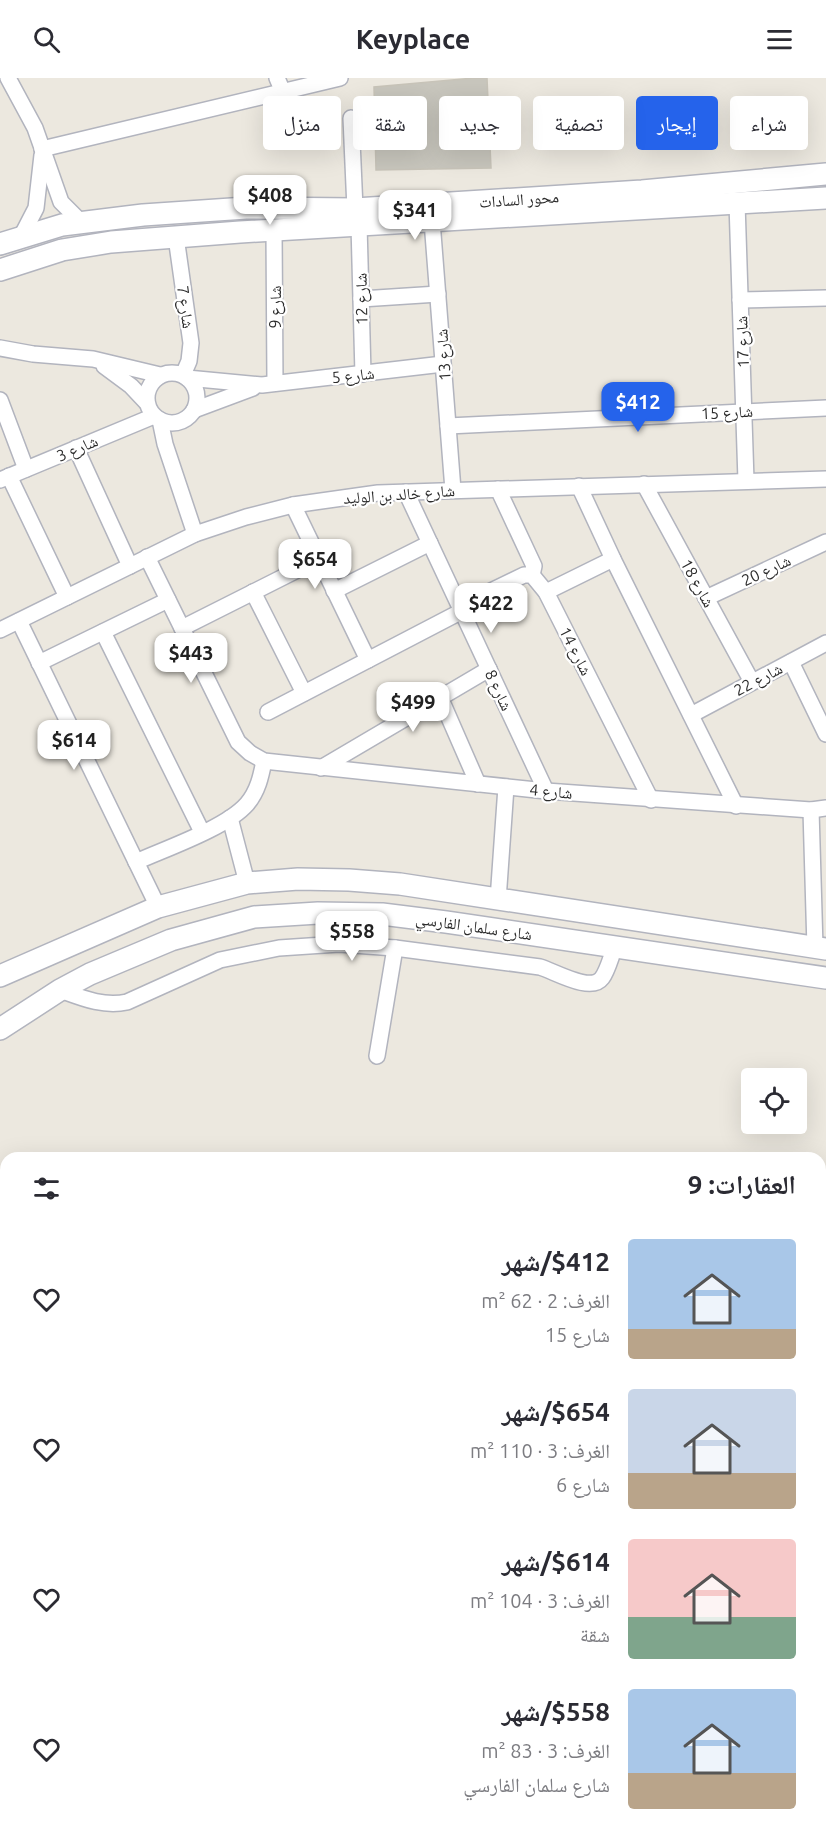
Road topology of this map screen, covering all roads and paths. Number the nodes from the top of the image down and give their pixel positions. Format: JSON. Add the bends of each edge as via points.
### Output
{"nodes":[{"id":1,"x":8,"y":78,"type":"edge"},
{"id":2,"x":340,"y":78,"type":"edge"},
{"id":3,"x":280,"y":85,"type":"edge"},
{"id":4,"x":351,"y":118,"type":"dead end"},
{"id":5,"x":42,"y":149,"type":"junction"},
{"id":6,"x":826,"y":174,"type":"edge"},
{"id":7,"x":765,"y":178,"type":"junction"},
{"id":8,"x":826,"y":198,"type":"edge"},
{"id":9,"x":766,"y":201,"type":"junction"},
{"id":10,"x":737,"y":203,"type":"junction"},
{"id":11,"x":298,"y":207,"type":"junction"},
{"id":12,"x":246,"y":208,"type":"junction"},
{"id":13,"x":357,"y":217,"type":"junction"},
{"id":14,"x":432,"y":221,"type":"junction"},
{"id":15,"x":81,"y":222,"type":"junction"},
{"id":16,"x":299,"y":228,"type":"junction"},
{"id":17,"x":274,"y":230,"type":"junction"},
{"id":18,"x":240,"y":232,"type":"junction"},
{"id":19,"x":21,"y":237,"type":"junction"},
{"id":20,"x":176,"y":237,"type":"junction"},
{"id":21,"x":0,"y":244,"type":"edge"},
{"id":22,"x":0,"y":270,"type":"edge"},
{"id":23,"x":438,"y":294,"type":"junction"},
{"id":24,"x":826,"y":298,"type":"edge"},
{"id":25,"x":361,"y":299,"type":"junction"},
{"id":26,"x":740,"y":300,"type":"junction"},
{"id":27,"x":0,"y":348,"type":"edge"},
{"id":28,"x":33,"y":354,"type":"junction"},
{"id":29,"x":93,"y":359,"type":"junction"},
{"id":30,"x":0,"y":360,"type":"edge"},
{"id":31,"x":443,"y":364,"type":"junction"},
{"id":32,"x":363,"y":374,"type":"junction"},
{"id":33,"x":160,"y":375,"type":"junction"},
{"id":34,"x":185,"y":376,"type":"junction"},
{"id":35,"x":269,"y":384,"type":"junction"},
{"id":36,"x":0,"y":400,"type":"edge"},
{"id":37,"x":826,"y":408,"type":"edge"},
{"id":38,"x":194,"y":410,"type":"junction"},
{"id":39,"x":744,"y":411,"type":"junction"},
{"id":40,"x":154,"y":413,"type":"junction"},
{"id":41,"x":448,"y":426,"type":"junction"},
{"id":42,"x":76,"y":448,"type":"junction"},
{"id":43,"x":26,"y":469,"type":"junction"},
{"id":44,"x":5,"y":478,"type":"edge"},
{"id":45,"x":826,"y":479,"type":"edge"},
{"id":46,"x":746,"y":481,"type":"junction"},
{"id":47,"x":644,"y":484,"type":"junction"},
{"id":48,"x":579,"y":486,"type":"junction"},
{"id":49,"x":498,"y":489,"type":"junction"},
{"id":50,"x":453,"y":490,"type":"junction"},
{"id":51,"x":406,"y":492,"type":"junction"},
{"id":52,"x":293,"y":505,"type":"junction"},
{"id":53,"x":195,"y":534,"type":"junction"},
{"id":54,"x":826,"y":542,"type":"edge"},
{"id":55,"x":430,"y":543,"type":"junction"},
{"id":56,"x":147,"y":557,"type":"junction"},
{"id":57,"x":319,"y":559,"type":"junction"},
{"id":58,"x":613,"y":559,"type":"junction"},
{"id":59,"x":130,"y":566,"type":"junction"},
{"id":60,"x":532,"y":575,"type":"junction"},
{"id":61,"x":334,"y":591,"type":"junction"},
{"id":62,"x":253,"y":592,"type":"junction"},
{"id":63,"x":546,"y":592,"type":"junction"},
{"id":64,"x":67,"y":597,"type":"junction"},
{"id":65,"x":706,"y":598,"type":"junction"},
{"id":66,"x":168,"y":600,"type":"junction"},
{"id":67,"x":461,"y":609,"type":"junction"},
{"id":68,"x":19,"y":621,"type":"junction"},
{"id":69,"x":182,"y":628,"type":"junction"},
{"id":70,"x":0,"y":630,"type":"edge"},
{"id":71,"x":103,"y":632,"type":"junction"},
{"id":72,"x":826,"y":643,"type":"edge"},
{"id":73,"x":368,"y":660,"type":"junction"},
{"id":74,"x":791,"y":662,"type":"junction"},
{"id":75,"x":39,"y":663,"type":"junction"},
{"id":76,"x":489,"y":669,"type":"junction"},
{"id":77,"x":752,"y":682,"type":"junction"},
{"id":78,"x":304,"y":693,"type":"junction"},
{"id":79,"x":440,"y":698,"type":"junction"},
{"id":80,"x":268,"y":712,"type":"dead end"},
{"id":81,"x":691,"y":715,"type":"junction"},
{"id":82,"x":826,"y":734,"type":"edge"},
{"id":83,"x":270,"y":762,"type":"junction"},
{"id":84,"x":321,"y":768,"type":"junction"},
{"id":85,"x":477,"y":784,"type":"junction"},
{"id":86,"x":506,"y":787,"type":"junction"},
{"id":87,"x":546,"y":791,"type":"junction"},
{"id":88,"x":651,"y":800,"type":"junction"},
{"id":89,"x":736,"y":806,"type":"junction"},
{"id":90,"x":819,"y":809,"type":"edge"},
{"id":91,"x":230,"y":818,"type":"junction"},
{"id":92,"x":202,"y":832,"type":"junction"},
{"id":93,"x":136,"y":862,"type":"junction"},
{"id":94,"x":247,"y":883,"type":"junction"},
{"id":95,"x":498,"y":900,"type":"junction"},
{"id":96,"x":158,"y":907,"type":"junction"},
{"id":97,"x":615,"y":947,"type":"junction"},
{"id":98,"x":395,"y":948,"type":"junction"},
{"id":99,"x":820,"y":948,"type":"edge"},
{"id":100,"x":0,"y":976,"type":"edge"},
{"id":101,"x":826,"y":978,"type":"edge"},
{"id":102,"x":60,"y":990,"type":"junction"},
{"id":103,"x":0,"y":1029,"type":"edge"},
{"id":104,"x":377,"y":1056,"type":"dead end"}],
"edges":[{"from":1,"to":5,"type":"street","via":[[36,128]]},
{"from":2,"to":3,"type":"street"},
{"from":3,"to":5,"type":"street"},
{"from":4,"to":13,"type":"street","name":"شارع 12"},
{"from":5,"to":15,"type":"street","via":[[61,202]]},
{"from":5,"to":19,"type":"street","via":[[36,208]]},
{"from":6,"to":7,"type":"street","name":"محور السادات"},
{"from":7,"to":9,"type":"street"},
{"from":7,"to":13,"type":"street","name":"محور السادات"},
{"from":8,"to":9,"type":"street","name":"محور السادات"},
{"from":9,"to":10,"type":"street","name":"محور السادات"},
{"from":10,"to":14,"type":"street","name":"محور السادات"},
{"from":10,"to":26,"type":"street","name":"شارع 17"},
{"from":11,"to":12,"type":"street","name":"محور السادات"},
{"from":11,"to":13,"type":"street","name":"محور السادات"},
{"from":11,"to":16,"type":"street","via":[[293,218]]},
{"from":12,"to":15,"type":"street","name":"محور السادات"},
{"from":12,"to":18,"type":"street","via":[[252,219],[246,230]]},
{"from":13,"to":14,"type":"street","name":"محور السادات"},
{"from":13,"to":16,"type":"street","name":"محور السادات"},
{"from":13,"to":25,"type":"street","name":"شارع 12"},
{"from":14,"to":23,"type":"street","name":"شارع 13"},
{"from":15,"to":19,"type":"street","name":"محور السادات"},
{"from":16,"to":17,"type":"street","name":"محور السادات"},
{"from":17,"to":18,"type":"street","name":"محور السادات"},
{"from":17,"to":35,"type":"street","name":"شارع 9"},
{"from":18,"to":20,"type":"street","name":"محور السادات"},
{"from":19,"to":21,"type":"street","name":"محور السادات"},
{"from":20,"to":22,"type":"street","name":"محور السادات","via":[[62,250]]},
{"from":20,"to":34,"type":"street","name":"شارع 7","via":[[191,343]]},
{"from":23,"to":25,"type":"street"},
{"from":23,"to":31,"type":"street","name":"شارع 13"},
{"from":24,"to":26,"type":"street"},
{"from":25,"to":32,"type":"street","name":"شارع 12"},
{"from":26,"to":39,"type":"street","name":"شارع 17"},
{"from":27,"to":28,"type":"street"},
{"from":28,"to":29,"type":"street"},
{"from":28,"to":30,"type":"street"},
{"from":29,"to":33,"type":"street"},
{"from":29,"to":40,"type":"street","via":[[113,372]]},
{"from":31,"to":32,"type":"street","name":"شارع 5"},
{"from":31,"to":41,"type":"street","name":"شارع 13"},
{"from":32,"to":35,"type":"street","name":"شارع 5"},
{"from":33,"to":34,"type":"street"},
{"from":33,"to":40,"type":"street","via":[[149,386]]},
{"from":34,"to":35,"type":"street","name":"شارع 5"},
{"from":34,"to":38,"type":"street","via":[[197,396]]},
{"from":35,"to":38,"type":"street","name":"شارع 5"},
{"from":36,"to":43,"type":"street"},
{"from":37,"to":39,"type":"street","name":"شارع 15"},
{"from":38,"to":40,"type":"street","via":[[177,422]]},
{"from":39,"to":41,"type":"street","name":"شارع 15"},
{"from":39,"to":46,"type":"street","name":"شارع 17"},
{"from":40,"to":42,"type":"street","name":"شارع 3"},
{"from":40,"to":53,"type":"street"},
{"from":41,"to":50,"type":"street","name":"شارع 13"},
{"from":42,"to":43,"type":"street","name":"شارع 3"},
{"from":42,"to":59,"type":"street"},
{"from":43,"to":44,"type":"street","name":"شارع 3"},
{"from":44,"to":64,"type":"street"},
{"from":45,"to":46,"type":"street","name":"شارع خالد بن الوليد"},
{"from":46,"to":47,"type":"street","name":"شارع خالد بن الوليد"},
{"from":47,"to":48,"type":"street","name":"شارع خالد بن الوليد"},
{"from":47,"to":65,"type":"street","name":"شارع 18"},
{"from":48,"to":49,"type":"street","name":"شارع خالد بن الوليد"},
{"from":48,"to":58,"type":"street"},
{"from":49,"to":50,"type":"street","name":"شارع خالد بن الوليد"},
{"from":49,"to":60,"type":"street","via":[[534,567]]},
{"from":50,"to":51,"type":"street","name":"شارع خالد بن الوليد"},
{"from":51,"to":52,"type":"street","name":"شارع خالد بن الوليد"},
{"from":51,"to":55,"type":"street","name":"شارع 8"},
{"from":52,"to":53,"type":"street","name":"شارع خالد بن الوليد"},
{"from":52,"to":57,"type":"street"},
{"from":53,"to":56,"type":"street","name":"شارع خالد بن الوليد"},
{"from":54,"to":65,"type":"street","name":"شارع 20"},
{"from":55,"to":61,"type":"street"},
{"from":55,"to":67,"type":"street","name":"شارع 8"},
{"from":56,"to":59,"type":"street","name":"شارع خالد بن الوليد"},
{"from":56,"to":66,"type":"street"},
{"from":57,"to":61,"type":"street"},
{"from":57,"to":62,"type":"street"},
{"from":58,"to":63,"type":"street"},
{"from":58,"to":81,"type":"street"},
{"from":59,"to":64,"type":"street","name":"شارع خالد بن الوليد"},
{"from":60,"to":63,"type":"street","name":"شارع 14"},
{"from":60,"to":67,"type":"street","via":[[524,575]]},
{"from":61,"to":73,"type":"street"},
{"from":62,"to":69,"type":"street"},
{"from":62,"to":78,"type":"street"},
{"from":63,"to":88,"type":"street","name":"شارع 14"},
{"from":64,"to":68,"type":"street","name":"شارع خالد بن الوليد"},
{"from":65,"to":77,"type":"street","name":"شارع 18"},
{"from":66,"to":69,"type":"street"},
{"from":66,"to":71,"type":"street"},
{"from":67,"to":73,"type":"street"},
{"from":67,"to":76,"type":"street","name":"شارع 8"},
{"from":68,"to":70,"type":"street","name":"شارع خالد بن الوليد"},
{"from":68,"to":75,"type":"street"},
{"from":69,"to":83,"type":"street","via":[[238,742]]},
{"from":71,"to":75,"type":"street"},
{"from":71,"to":92,"type":"street"},
{"from":72,"to":74,"type":"street","name":"شارع 22"},
{"from":73,"to":78,"type":"street"},
{"from":74,"to":77,"type":"street","name":"شارع 22"},
{"from":74,"to":82,"type":"street"},
{"from":75,"to":93,"type":"street"},
{"from":76,"to":79,"type":"street"},
{"from":76,"to":87,"type":"street","name":"شارع 8"},
{"from":77,"to":81,"type":"street","name":"شارع 22"},
{"from":78,"to":80,"type":"street"},
{"from":79,"to":84,"type":"street"},
{"from":79,"to":85,"type":"street"},
{"from":81,"to":89,"type":"street"},
{"from":83,"to":84,"type":"street","name":"شارع 4"},
{"from":83,"to":91,"type":"street","via":[[247,803]]},
{"from":84,"to":85,"type":"street","name":"شارع 4"},
{"from":85,"to":86,"type":"street","name":"شارع 4"},
{"from":86,"to":87,"type":"street","name":"شارع 4"},
{"from":86,"to":95,"type":"street"},
{"from":87,"to":88,"type":"street","name":"شارع 4"},
{"from":88,"to":89,"type":"street","name":"شارع 4"},
{"from":89,"to":90,"type":"street","name":"شارع 4"},
{"from":90,"to":99,"type":"street"},
{"from":91,"to":92,"type":"street"},
{"from":91,"to":94,"type":"street"},
{"from":92,"to":93,"type":"street"},
{"from":93,"to":96,"type":"street"},
{"from":94,"to":95,"type":"street","name":"شارع سلمان الفارسي","via":[[349,880]]},
{"from":94,"to":96,"type":"street","name":"شارع سلمان الفارسي"},
{"from":95,"to":99,"type":"street","name":"شارع سلمان الفارسي"},
{"from":96,"to":100,"type":"street","name":"شارع سلمان الفارسي"},
{"from":97,"to":98,"type":"street","via":[[602,979],[593,985],[540,968]]},
{"from":97,"to":101,"type":"street","name":"شارع سلمان الفارسي"},
{"from":97,"to":102,"type":"street","name":"شارع سلمان الفارسي","via":[[382,914],[254,917],[171,940]]},
{"from":98,"to":102,"type":"street","via":[[339,944],[279,948],[220,960],[116,1004]]},
{"from":98,"to":104,"type":"street"},
{"from":102,"to":103,"type":"street","name":"شارع سلمان الفارسي"}]}
